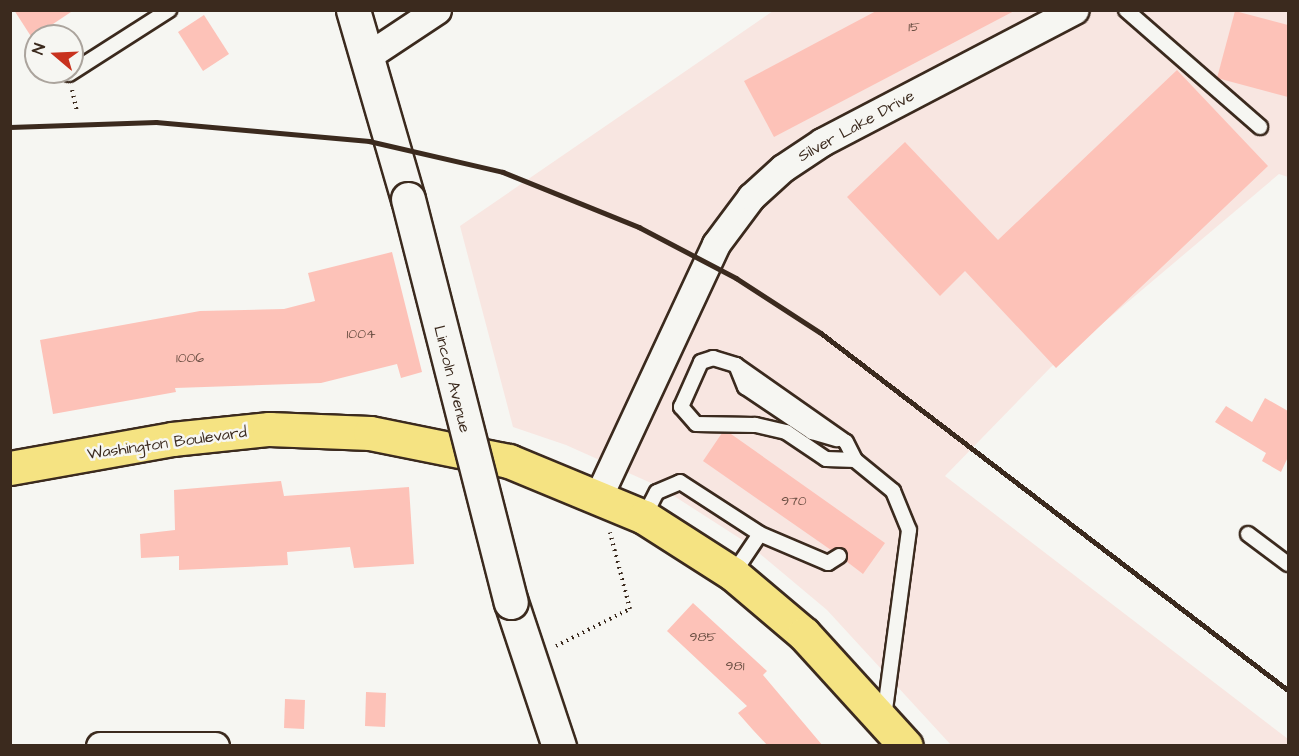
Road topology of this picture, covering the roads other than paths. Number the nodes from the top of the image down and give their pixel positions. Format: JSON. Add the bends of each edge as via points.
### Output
{"nodes":[{"id":1,"x":169,"y":10,"type":"edge"},
{"id":2,"x":353,"y":10,"type":"edge"},
{"id":3,"x":437,"y":10,"type":"edge"},
{"id":4,"x":1075,"y":10,"type":"edge"},
{"id":5,"x":1126,"y":10,"type":"edge"},
{"id":6,"x":366,"y":57,"type":"junction"},
{"id":7,"x":84,"y":64,"type":"edge"},
{"id":8,"x":1260,"y":127,"type":"dead end"},
{"id":9,"x":855,"y":460,"type":"junction"},
{"id":10,"x":10,"y":468,"type":"edge"},
{"id":11,"x":599,"y":495,"type":"junction"},
{"id":12,"x":644,"y":517,"type":"junction"},
{"id":13,"x":760,"y":534,"type":"junction"},
{"id":14,"x":1248,"y":534,"type":"dead end"},
{"id":15,"x":839,"y":556,"type":"dead end"},
{"id":16,"x":1288,"y":564,"type":"edge"},
{"id":17,"x":733,"y":574,"type":"junction"},
{"id":18,"x":884,"y":720,"type":"junction"},
{"id":19,"x":100,"y":746,"type":"edge"},
{"id":20,"x":215,"y":746,"type":"edge"},
{"id":21,"x":559,"y":746,"type":"edge"},
{"id":22,"x":906,"y":746,"type":"edge"}],
"edges":[{"from":1,"to":7,"type":"lane"},
{"from":2,"to":6,"type":"street","name":"Lincoln Avenue"},
{"from":3,"to":6,"type":"street"},
{"from":4,"to":11,"type":"street","name":"Silver Lake Drive","via":[[812,148],[751,197],[712,252]]},
{"from":5,"to":8,"type":"lane"},
{"from":6,"to":21,"type":"street","name":"Lincoln Avenue","bridge":true,"via":[[408,199],[511,602]]},
{"from":9,"to":9,"type":"lane","via":[[846,442],[812,432],[746,387],[736,365],[713,358],[701,363],[681,407],[685,417],[696,424],[754,424],[786,432],[826,459]]},
{"from":9,"to":18,"type":"lane","via":[[893,491],[909,530]]},
{"from":10,"to":11,"type":"highway","name":"Washington Boulevard","via":[[182,437],[321,430],[464,449]]},
{"from":11,"to":12,"type":"highway","name":"Washington Boulevard"},
{"from":12,"to":13,"type":"lane","via":[[657,492],[680,482]]},
{"from":12,"to":17,"type":"highway","name":"Washington Boulevard"},
{"from":13,"to":15,"type":"lane","via":[[828,563]]},
{"from":13,"to":17,"type":"lane"},
{"from":14,"to":16,"type":"lane"},
{"from":17,"to":18,"type":"highway","name":"Washington Boulevard","via":[[804,634]]},
{"from":18,"to":22,"type":"highway","name":"Washington Boulevard"},
{"from":19,"to":20,"type":"street"}]}
